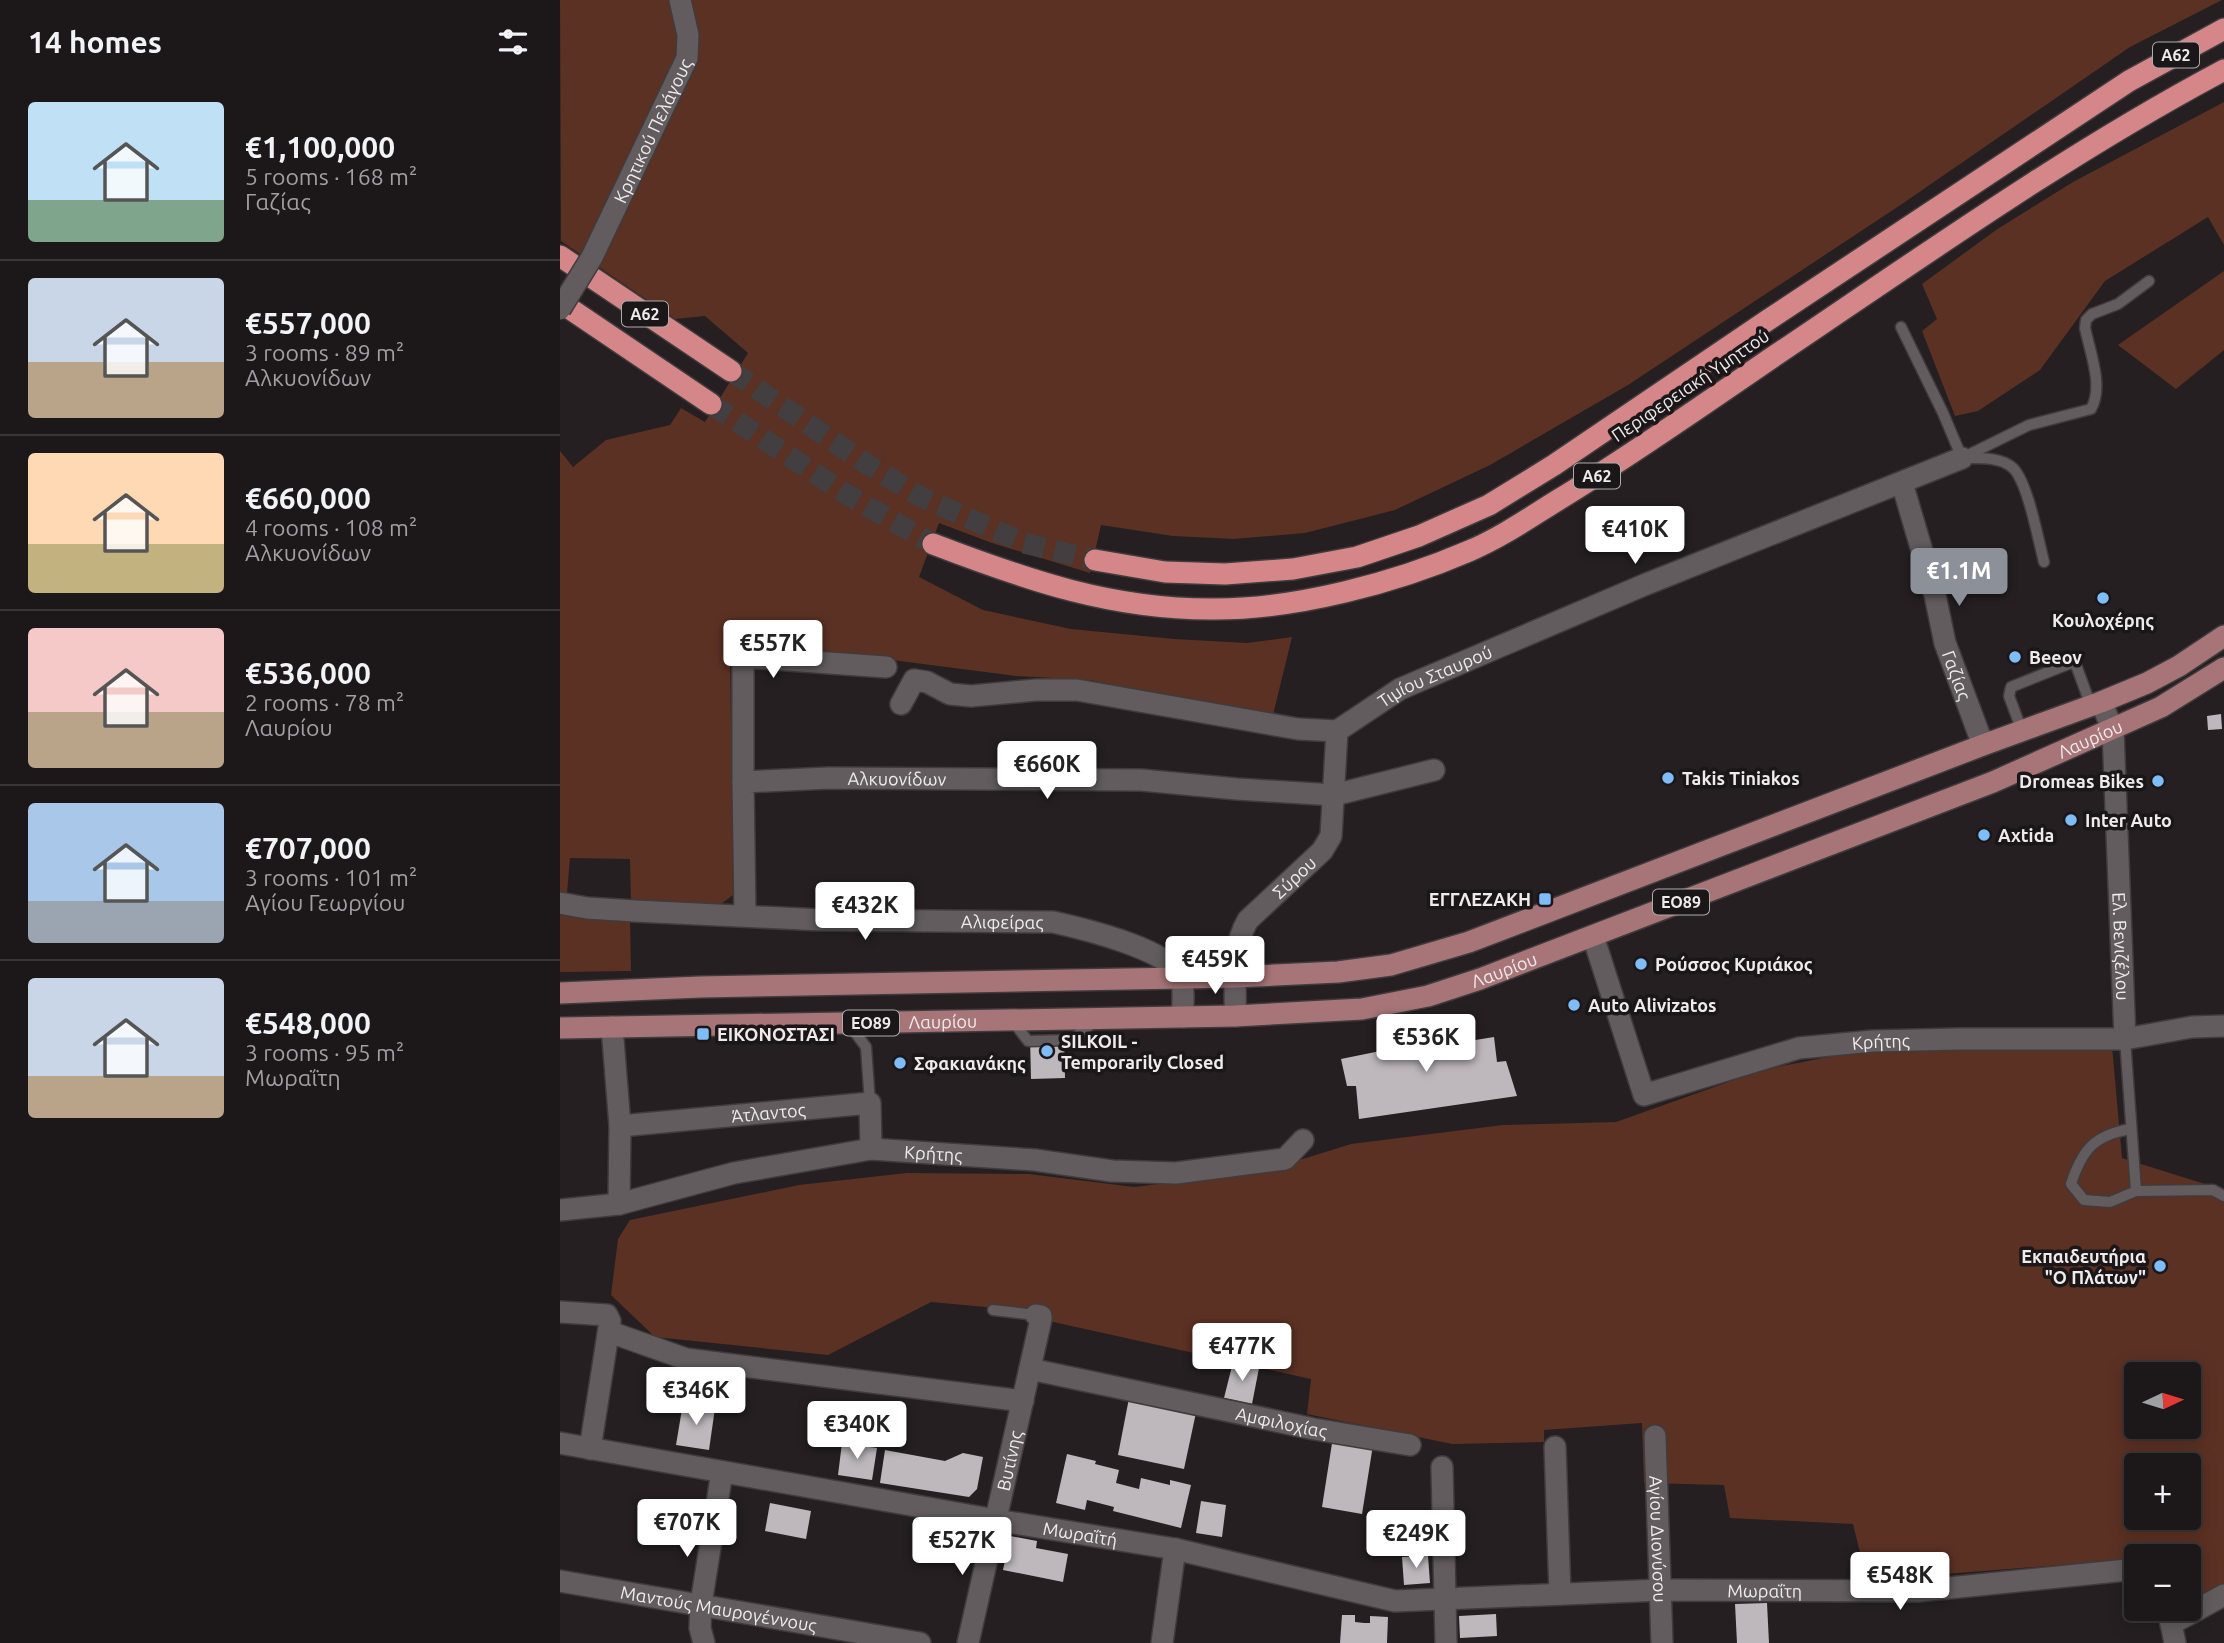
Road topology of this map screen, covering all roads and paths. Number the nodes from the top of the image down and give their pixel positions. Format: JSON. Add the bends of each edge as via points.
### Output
{"nodes":[{"id":1,"x":680,"y":0,"type":"edge"},
{"id":2,"x":2224,"y":15,"type":"edge"},
{"id":3,"x":2224,"y":29,"type":"edge"},
{"id":4,"x":2224,"y":69,"type":"edge"},
{"id":5,"x":2224,"y":78,"type":"edge"},
{"id":6,"x":2129,"y":81,"type":"junction"},
{"id":7,"x":2183,"y":92,"type":"junction"},
{"id":8,"x":560,"y":256,"type":"edge"},
{"id":9,"x":2149,"y":281,"type":"dead end"},
{"id":10,"x":560,"y":302,"type":"edge"},
{"id":11,"x":560,"y":309,"type":"edge"},
{"id":12,"x":1901,"y":327,"type":"dead end"},
{"id":13,"x":731,"y":371,"type":"tunnel mouth"},
{"id":14,"x":712,"y":404,"type":"tunnel mouth"},
{"id":15,"x":1962,"y":458,"type":"junction"},
{"id":16,"x":1902,"y":483,"type":"junction"},
{"id":17,"x":933,"y":544,"type":"tunnel mouth"},
{"id":18,"x":1095,"y":560,"type":"tunnel mouth"},
{"id":19,"x":2044,"y":562,"type":"dead end"},
{"id":20,"x":2224,"y":636,"type":"edge"},
{"id":21,"x":886,"y":667,"type":"dead end"},
{"id":22,"x":2224,"y":668,"type":"edge"},
{"id":23,"x":901,"y":704,"type":"dead end"},
{"id":24,"x":2096,"y":704,"type":"junction"},
{"id":25,"x":2113,"y":730,"type":"junction"},
{"id":26,"x":1336,"y":731,"type":"junction"},
{"id":27,"x":2022,"y":731,"type":"junction"},
{"id":28,"x":1983,"y":745,"type":"junction"},
{"id":29,"x":1434,"y":770,"type":"dead end"},
{"id":30,"x":743,"y":782,"type":"junction"},
{"id":31,"x":1334,"y":795,"type":"junction"},
{"id":32,"x":560,"y":903,"type":"edge"},
{"id":33,"x":745,"y":915,"type":"junction"},
{"id":34,"x":1593,"y":936,"type":"junction"},
{"id":35,"x":1236,"y":977,"type":"junction"},
{"id":36,"x":1181,"y":978,"type":"junction"},
{"id":37,"x":560,"y":993,"type":"edge"},
{"id":38,"x":1235,"y":1016,"type":"junction"},
{"id":39,"x":1182,"y":1017,"type":"junction"},
{"id":40,"x":848,"y":1023,"type":"junction"},
{"id":41,"x":2224,"y":1026,"type":"edge"},
{"id":42,"x":612,"y":1027,"type":"junction"},
{"id":43,"x":560,"y":1028,"type":"edge"},
{"id":44,"x":2125,"y":1040,"type":"junction"},
{"id":45,"x":870,"y":1103,"type":"junction"},
{"id":46,"x":620,"y":1126,"type":"junction"},
{"id":47,"x":2131,"y":1129,"type":"junction"},
{"id":48,"x":1303,"y":1140,"type":"dead end"},
{"id":49,"x":872,"y":1149,"type":"junction"},
{"id":50,"x":2136,"y":1191,"type":"junction"},
{"id":51,"x":2224,"y":1196,"type":"edge"},
{"id":52,"x":619,"y":1203,"type":"junction"},
{"id":53,"x":560,"y":1210,"type":"edge"},
{"id":54,"x":993,"y":1310,"type":"dead end"},
{"id":55,"x":560,"y":1312,"type":"edge"},
{"id":56,"x":1039,"y":1317,"type":"joint"},
{"id":57,"x":610,"y":1332,"type":"junction"},
{"id":58,"x":1030,"y":1369,"type":"junction"},
{"id":59,"x":1023,"y":1401,"type":"junction"},
{"id":60,"x":1655,"y":1436,"type":"dead end"},
{"id":61,"x":560,"y":1443,"type":"edge"},
{"id":62,"x":1410,"y":1445,"type":"dead end"},
{"id":63,"x":1555,"y":1447,"type":"dead end"},
{"id":64,"x":590,"y":1448,"type":"junction"},
{"id":65,"x":1442,"y":1467,"type":"dead end"},
{"id":66,"x":722,"y":1472,"type":"junction"},
{"id":67,"x":996,"y":1520,"type":"junction"},
{"id":68,"x":1175,"y":1549,"type":"junction"},
{"id":69,"x":2124,"y":1570,"type":"edge"},
{"id":70,"x":560,"y":1581,"type":"edge"},
{"id":71,"x":1661,"y":1590,"type":"junction"},
{"id":72,"x":1560,"y":1594,"type":"junction"},
{"id":73,"x":2224,"y":1595,"type":"edge"},
{"id":74,"x":1447,"y":1599,"type":"junction"},
{"id":75,"x":701,"y":1604,"type":"junction"},
{"id":76,"x":2171,"y":1625,"type":"edge"},
{"id":77,"x":704,"y":1643,"type":"edge"},
{"id":78,"x":920,"y":1643,"type":"edge"},
{"id":79,"x":969,"y":1643,"type":"edge"},
{"id":80,"x":1162,"y":1643,"type":"edge"},
{"id":81,"x":1446,"y":1643,"type":"edge"},
{"id":82,"x":1662,"y":1643,"type":"edge"}],
"edges":[{"from":1,"to":11,"type":"street","name":"Κρητικού Πελάγους","bridge":true,"via":[[688,35],[687,58],[592,257]]},
{"from":2,"to":6,"type":"highway","via":[[2189,34]]},
{"from":3,"to":6,"type":"highway","name":"Περιφερειακή Υμηττού","number":"Α62"},
{"from":4,"to":7,"type":"highway","name":"Περιφερειακή Υμηττού","number":"Α62"},
{"from":5,"to":7,"type":"highway"},
{"from":6,"to":18,"type":"highway","name":"Περιφερειακή Υμηττού","number":"Α62","via":[[1489,505],[1357,558],[1293,569],[1165,572]]},
{"from":7,"to":17,"type":"highway","name":"Περιφερειακή Υμηττού","number":"Α62","via":[[2035,182],[1584,484],[1471,550],[1354,589],[1285,604],[1217,609],[1078,594]]},
{"from":8,"to":13,"type":"highway","number":"Α62"},
{"from":9,"to":15,"type":"lane","via":[[2086,320],[2096,387],[2091,409],[2029,425]]},
{"from":10,"to":14,"type":"highway","number":"Α62"},
{"from":12,"to":15,"type":"lane"},
{"from":15,"to":16,"type":"street","name":"Τιμίου Σταυρού"},
{"from":15,"to":19,"type":"lane","via":[[1988,458],[2011,466],[2023,483]]},
{"from":16,"to":26,"type":"street","name":"Τιμίου Σταυρού","via":[[1644,585],[1400,689]]},
{"from":16,"to":28,"type":"street","name":"Γαζίας","via":[[1945,643]]},
{"from":20,"to":24,"type":"main road","name":"Λαυρίου","number":"ΕΟ89","via":[[2179,666]]},
{"from":21,"to":30,"type":"street","via":[[743,657]]},
{"from":22,"to":25,"type":"main road","name":"Λαυρίου","number":"ΕΟ89","via":[[2161,708]]},
{"from":23,"to":26,"type":"street","via":[[914,680],[950,694],[971,696],[1077,690],[1298,729]]},
{"from":24,"to":25,"type":"street","name":"Ελ. Βενιζέλου"},
{"from":24,"to":27,"type":"main road","name":"Λαυρίου","number":"ΕΟ89"},
{"from":24,"to":27,"type":"lane","via":[[2071,663],[2011,687],[2009,696]]},
{"from":25,"to":34,"type":"main road","name":"Λαυρίου","number":"ΕΟ89","via":[[1993,782]]},
{"from":25,"to":44,"type":"street","name":"Ελ. Βενιζέλου"},
{"from":26,"to":31,"type":"street","name":"Σύρου"},
{"from":27,"to":28,"type":"main road","name":"Λαυρίου","number":"ΕΟ89"},
{"from":28,"to":35,"type":"main road","name":"Λαυρίου","number":"ΕΟ89","via":[[1417,959],[1361,970]]},
{"from":29,"to":31,"type":"street","name":"Αλκυονίδων"},
{"from":30,"to":31,"type":"street","name":"Αλκυονίδων","via":[[829,778],[1141,780]]},
{"from":30,"to":33,"type":"street"},
{"from":31,"to":35,"type":"street","name":"Σύρου","via":[[1331,836],[1322,851],[1248,920],[1239,939]]},
{"from":32,"to":33,"type":"street","name":"Αλιφείρας"},
{"from":33,"to":36,"type":"street","name":"Αλιφείρας","via":[[1053,922],[1133,945],[1170,963]]},
{"from":34,"to":38,"type":"main road","name":"Λαυρίου","number":"ΕΟ89","via":[[1468,983],[1402,1002],[1362,1009]]},
{"from":34,"to":44,"type":"street","name":"Κρήτης","via":[[1644,1096],[1799,1048],[1873,1041]]},
{"from":35,"to":36,"type":"main road","name":"Λαυρίου","number":"ΕΟ89"},
{"from":35,"to":38,"type":"street","name":"Σύρου"},
{"from":36,"to":37,"type":"main road","name":"Λαυρίου","number":"ΕΟ89"},
{"from":36,"to":39,"type":"street"},
{"from":38,"to":39,"type":"main road","name":"Λαυρίου","number":"ΕΟ89"},
{"from":39,"to":40,"type":"main road","name":"Λαυρίου","number":"ΕΟ89"},
{"from":40,"to":42,"type":"main road","name":"Λαυρίου","number":"ΕΟ89"},
{"from":40,"to":45,"type":"lane","via":[[866,1047]]},
{"from":41,"to":44,"type":"street","name":"Κρήτης"},
{"from":42,"to":43,"type":"main road","name":"Λαυρίου","number":"ΕΟ89"},
{"from":42,"to":46,"type":"street"},
{"from":44,"to":47,"type":"lane","name":"Ελ. Βενιζέλου"},
{"from":45,"to":46,"type":"street","name":"Άτλαντος"},
{"from":45,"to":49,"type":"street"},
{"from":46,"to":52,"type":"street"},
{"from":47,"to":50,"type":"lane","name":"Ελ. Βενιζέλου"},
{"from":47,"to":50,"type":"lane","via":[[2112,1132],[2093,1143],[2078,1161],[2071,1184],[2084,1200],[2110,1202]]},
{"from":48,"to":49,"type":"street","name":"Κρήτης","via":[[1285,1159],[1176,1173]]},
{"from":49,"to":52,"type":"street","name":"Κρήτης","via":[[734,1173]]},
{"from":50,"to":51,"type":"lane","via":[[2213,1191]]},
{"from":52,"to":53,"type":"street","name":"Κρήτης"},
{"from":54,"to":56,"type":"lane"},
{"from":55,"to":57,"type":"street","via":[[607,1315]]},
{"from":56,"to":58,"type":"street","name":"Βυτίνης"},
{"from":57,"to":59,"type":"street","via":[[686,1359]]},
{"from":57,"to":64,"type":"street"},
{"from":58,"to":59,"type":"street","name":"Βυτίνης"},
{"from":58,"to":62,"type":"street","name":"Αμφιλοχίας"},
{"from":59,"to":67,"type":"street","name":"Βυτίνης"},
{"from":60,"to":71,"type":"street","name":"Αγίου Διονύσου"},
{"from":61,"to":64,"type":"street","name":"Μωραΐτή"},
{"from":63,"to":72,"type":"street"},
{"from":64,"to":66,"type":"street","name":"Μωραΐτή"},
{"from":65,"to":74,"type":"street"},
{"from":66,"to":67,"type":"street","name":"Μωραΐτή"},
{"from":66,"to":75,"type":"street"},
{"from":67,"to":68,"type":"street","name":"Μωραΐτή"},
{"from":67,"to":79,"type":"street","name":"Βυτίνης"},
{"from":68,"to":74,"type":"street","name":"Μωραΐτή","via":[[1385,1600]]},
{"from":68,"to":80,"type":"street"},
{"from":69,"to":71,"type":"street","name":"Μωραΐτη","via":[[1919,1591]]},
{"from":70,"to":75,"type":"street","name":"Μαντούς Μαυρογέννους"},
{"from":71,"to":72,"type":"street","name":"Μωραΐτη"},
{"from":71,"to":82,"type":"street","name":"Αγίου Διονύσου"},
{"from":72,"to":74,"type":"street","name":"Μωραΐτή"},
{"from":73,"to":76,"type":"street"},
{"from":74,"to":81,"type":"street"},
{"from":75,"to":77,"type":"street"},
{"from":75,"to":78,"type":"street","name":"Μαντούς Μαυρογέννους"}]}
